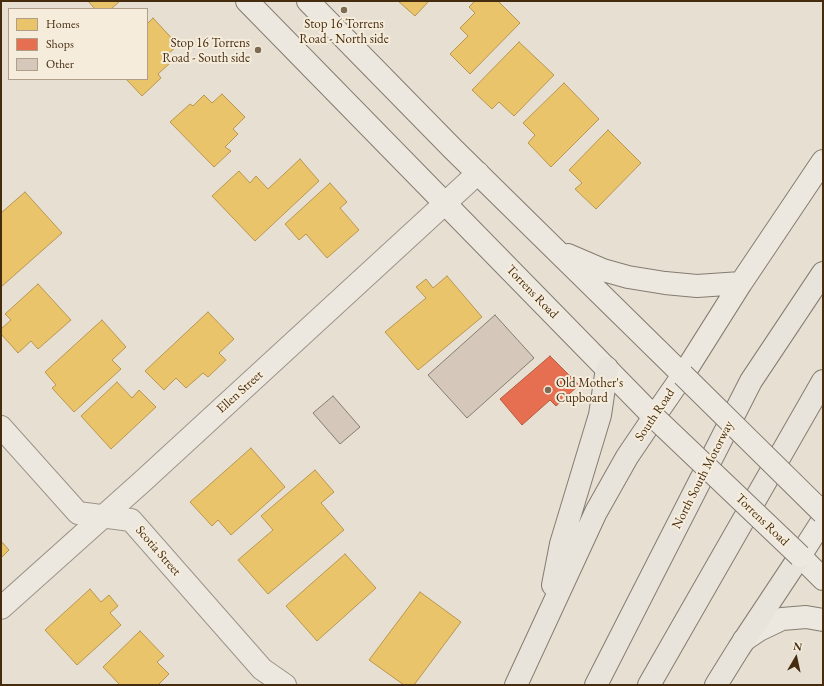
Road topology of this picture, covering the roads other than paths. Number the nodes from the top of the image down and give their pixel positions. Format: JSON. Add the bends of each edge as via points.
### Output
{"nodes":[{"id":1,"x":247,"y":1,"type":"edge"},
{"id":2,"x":308,"y":1,"type":"edge"},
{"id":3,"x":823,"y":161,"type":"edge"},
{"id":4,"x":478,"y":173,"type":"junction"},
{"id":5,"x":445,"y":204,"type":"junction"},
{"id":6,"x":556,"y":250,"type":"junction"},
{"id":7,"x":823,"y":272,"type":"edge"},
{"id":8,"x":741,"y":283,"type":"junction"},
{"id":9,"x":607,"y":368,"type":"junction"},
{"id":10,"x":683,"y":375,"type":"junction"},
{"id":11,"x":823,"y":381,"type":"edge"},
{"id":12,"x":654,"y":417,"type":"junction"},
{"id":13,"x":1,"y":428,"type":"edge"},
{"id":14,"x":823,"y":513,"type":"edge"},
{"id":15,"x":104,"y":516,"type":"junction"},
{"id":16,"x":823,"y":520,"type":"edge"},
{"id":17,"x":800,"y":556,"type":"junction"},
{"id":18,"x":823,"y":579,"type":"edge"},
{"id":19,"x":1,"y":608,"type":"edge"},
{"id":20,"x":546,"y":620,"type":"junction"},
{"id":21,"x":823,"y":620,"type":"edge"},
{"id":22,"x":744,"y":640,"type":"junction"},
{"id":23,"x":285,"y":685,"type":"edge"},
{"id":24,"x":516,"y":685,"type":"edge"},
{"id":25,"x":596,"y":685,"type":"edge"},
{"id":26,"x":649,"y":685,"type":"edge"},
{"id":27,"x":716,"y":685,"type":"edge"}],
"edges":[{"from":1,"to":5,"type":"main road","name":"Torrens Road"},
{"from":2,"to":4,"type":"main road"},
{"from":3,"to":8,"type":"main road","name":"South Road"},
{"from":4,"to":5,"type":"main road","name":"Ellen Street"},
{"from":4,"to":6,"type":"main road"},
{"from":5,"to":9,"type":"main road","name":"Torrens Road"},
{"from":5,"to":15,"type":"main road","name":"Ellen Street"},
{"from":6,"to":8,"type":"main road","via":[[603,270],[628,277],[698,286]]},
{"from":6,"to":10,"type":"main road"},
{"from":7,"to":25,"type":"main road","name":"North South Motorway","via":[[751,381]]},
{"from":8,"to":10,"type":"main road","name":"South Road"},
{"from":9,"to":12,"type":"main road","name":"Torrens Road"},
{"from":9,"to":20,"type":"main road","via":[[600,415],[561,544]]},
{"from":10,"to":12,"type":"main road","name":"South Road"},
{"from":10,"to":14,"type":"main road","bridge":true},
{"from":11,"to":26,"type":"main road"},
{"from":12,"to":17,"type":"main road","name":"Torrens Road","bridge":true},
{"from":12,"to":20,"type":"main road","name":"South Road","via":[[627,457],[596,512]]},
{"from":13,"to":15,"type":"main road","name":"Scotia Street","via":[[78,512]]},
{"from":15,"to":19,"type":"main road","name":"Ellen Street"},
{"from":15,"to":23,"type":"main road","name":"Scotia Street","via":[[131,520],[262,669]]},
{"from":16,"to":17,"type":"main road"},
{"from":17,"to":18,"type":"main road","name":"Torrens Road"},
{"from":17,"to":22,"type":"main road"},
{"from":20,"to":24,"type":"main road","name":"South Road"},
{"from":21,"to":22,"type":"main road","via":[[806,617],[782,619]]},
{"from":22,"to":27,"type":"main road"}]}
